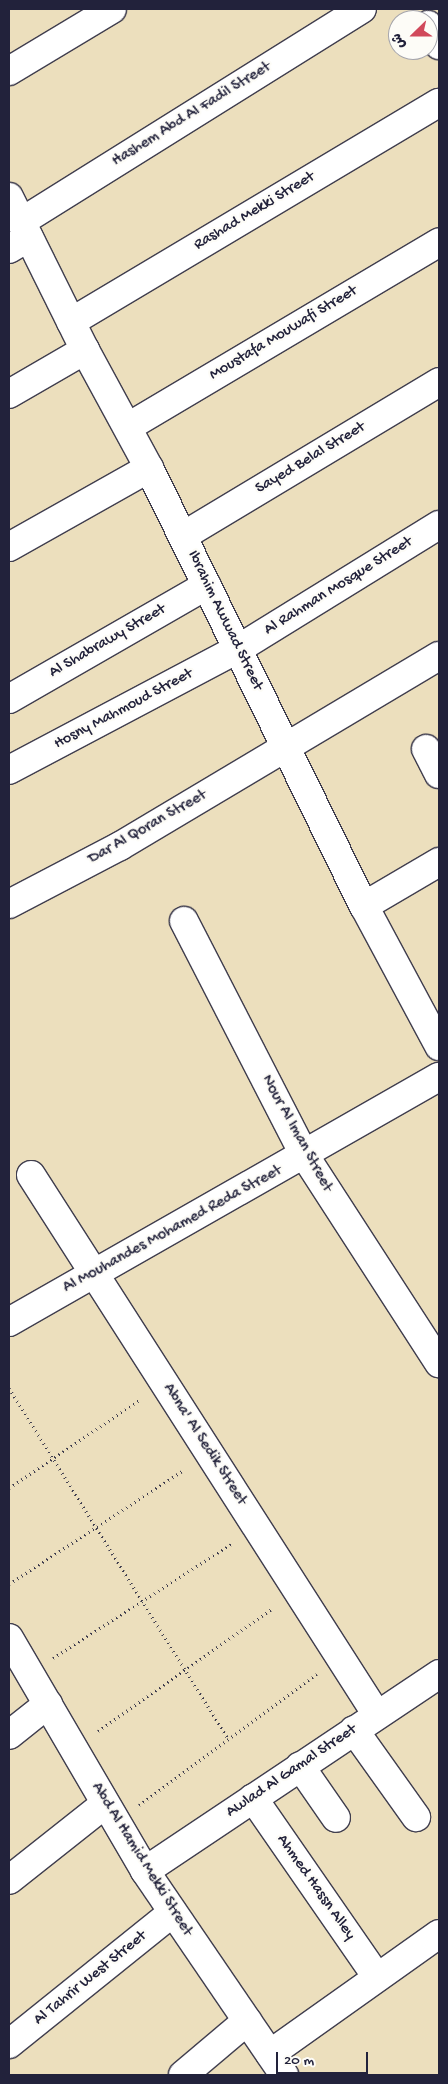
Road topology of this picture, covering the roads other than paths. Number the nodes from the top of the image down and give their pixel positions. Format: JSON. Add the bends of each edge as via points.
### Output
{"nodes":[{"id":1,"x":112,"y":9,"type":"edge"},
{"id":2,"x":362,"y":9,"type":"edge"},
{"id":3,"x":9,"y":71,"type":"edge"},
{"id":4,"x":439,"y":103,"type":"edge"},
{"id":5,"x":9,"y":197,"type":"edge"},
{"id":6,"x":20,"y":236,"type":"edge"},
{"id":7,"x":439,"y":242,"type":"edge"},
{"id":8,"x":71,"y":322,"type":"junction"},
{"id":9,"x":85,"y":350,"type":"junction"},
{"id":10,"x":439,"y":382,"type":"edge"},
{"id":11,"x":9,"y":394,"type":"edge"},
{"id":12,"x":128,"y":427,"type":"junction"},
{"id":13,"x":150,"y":468,"type":"junction"},
{"id":14,"x":439,"y":525,"type":"edge"},
{"id":15,"x":183,"y":536,"type":"junction"},
{"id":16,"x":9,"y":547,"type":"edge"},
{"id":17,"x":207,"y":585,"type":"junction"},
{"id":18,"x":238,"y":649,"type":"junction"},
{"id":19,"x":439,"y":656,"type":"edge"},
{"id":20,"x":9,"y":699,"type":"edge"},
{"id":21,"x":284,"y":747,"type":"junction"},
{"id":22,"x":426,"y":749,"type":"dead end"},
{"id":23,"x":9,"y":770,"type":"edge"},
{"id":24,"x":439,"y":774,"type":"edge"},
{"id":25,"x":439,"y":862,"type":"edge"},
{"id":26,"x":9,"y":904,"type":"edge"},
{"id":27,"x":364,"y":906,"type":"junction"},
{"id":28,"x":184,"y":921,"type":"dead end"},
{"id":29,"x":432,"y":1013,"type":"edge"},
{"id":30,"x":439,"y":1046,"type":"edge"},
{"id":31,"x":439,"y":1077,"type":"edge"},
{"id":32,"x":305,"y":1156,"type":"junction"},
{"id":33,"x":32,"y":1175,"type":"dead end"},
{"id":34,"x":95,"y":1275,"type":"junction"},
{"id":35,"x":9,"y":1322,"type":"edge"},
{"id":36,"x":439,"y":1363,"type":"edge"},
{"id":37,"x":9,"y":1638,"type":"edge"},
{"id":38,"x":435,"y":1685,"type":"edge"},
{"id":39,"x":48,"y":1704,"type":"junction"},
{"id":40,"x":377,"y":1715,"type":"junction"},
{"id":41,"x":354,"y":1730,"type":"junction"},
{"id":42,"x":9,"y":1735,"type":"edge"},
{"id":43,"x":300,"y":1766,"type":"junction"},
{"id":44,"x":253,"y":1798,"type":"junction"},
{"id":45,"x":111,"y":1813,"type":"junction"},
{"id":46,"x":416,"y":1817,"type":"dead end"},
{"id":47,"x":336,"y":1818,"type":"dead end"},
{"id":48,"x":145,"y":1871,"type":"junction"},
{"id":49,"x":9,"y":1880,"type":"edge"},
{"id":50,"x":172,"y":1913,"type":"junction"},
{"id":51,"x":437,"y":1939,"type":"edge"},
{"id":52,"x":377,"y":1977,"type":"junction"},
{"id":53,"x":247,"y":2021,"type":"junction"},
{"id":54,"x":9,"y":2044,"type":"edge"},
{"id":55,"x":277,"y":2064,"type":"edge"},
{"id":56,"x":183,"y":2075,"type":"edge"}],
"edges":[{"from":1,"to":3,"type":"street"},
{"from":2,"to":6,"type":"street","name":"Hashem Abd Al Fadil Street"},
{"from":4,"to":8,"type":"street","name":"Rashad Mekki Street"},
{"from":5,"to":6,"type":"street","name":"Ibrahim Awwad Street"},
{"from":6,"to":8,"type":"street","name":"Ibrahim Awwad Street"},
{"from":7,"to":12,"type":"street","name":"Moustafa Mouwafi Street"},
{"from":8,"to":9,"type":"street","name":"Ibrahim Awwad Street"},
{"from":9,"to":11,"type":"street"},
{"from":9,"to":12,"type":"street","name":"Ibrahim Awwad Street"},
{"from":10,"to":15,"type":"street","name":"Sayed Belal Street"},
{"from":12,"to":13,"type":"street","name":"Ibrahim Awwad Street"},
{"from":13,"to":15,"type":"street","name":"Ibrahim Awwad Street"},
{"from":13,"to":16,"type":"street"},
{"from":14,"to":18,"type":"street","name":"Al Rahman Mosque Street"},
{"from":15,"to":17,"type":"street","name":"Ibrahim Awwad Street"},
{"from":17,"to":18,"type":"street","name":"Ibrahim Awwad Street"},
{"from":17,"to":20,"type":"street","name":"Al Shabrawy Street"},
{"from":18,"to":21,"type":"street","name":"Ibrahim Awwad Street"},
{"from":18,"to":23,"type":"street","name":"Hosny Mahmoud Street"},
{"from":19,"to":21,"type":"street","name":"Dar Al Qoran Street"},
{"from":21,"to":26,"type":"street","name":"Dar Al Qoran Street","via":[[120,846]]},
{"from":21,"to":27,"type":"street","name":"Ibrahim Awwad Street"},
{"from":22,"to":24,"type":"street"},
{"from":25,"to":27,"type":"street"},
{"from":27,"to":29,"type":"street","name":"Ibrahim Awwad Street"},
{"from":28,"to":32,"type":"street","name":"Nour Al Iman Street"},
{"from":29,"to":30,"type":"street","name":"Ibrahim Awwad Street"},
{"from":31,"to":32,"type":"street","name":"Al Mouhandes Mohamed Reda Street"},
{"from":32,"to":34,"type":"street","name":"Al Mouhandes Mohamed Reda Street"},
{"from":32,"to":36,"type":"street","name":"Nour Al Iman Street"},
{"from":33,"to":34,"type":"street","name":"Abna' Al Sedik Street"},
{"from":34,"to":35,"type":"street","name":"Al Mouhandes Mohamed Reda Street"},
{"from":34,"to":40,"type":"street","name":"Abna' Al Sedik Street"},
{"from":37,"to":39,"type":"street","name":"Abd Al Hamid Mekki Street"},
{"from":38,"to":40,"type":"street","name":"Awlad Al Gamal Street"},
{"from":39,"to":42,"type":"street"},
{"from":39,"to":45,"type":"street","name":"Abd Al Hamid Mekki Street"},
{"from":40,"to":41,"type":"street","name":"Awlad Al Gamal Street"},
{"from":41,"to":43,"type":"street","name":"Awlad Al Gamal Street"},
{"from":41,"to":46,"type":"street"},
{"from":43,"to":44,"type":"street","name":"Awlad Al Gamal Street"},
{"from":43,"to":47,"type":"street"},
{"from":44,"to":48,"type":"street","name":"Awlad Al Gamal Street"},
{"from":44,"to":52,"type":"street","name":"Ahmed Hassn Alley"},
{"from":45,"to":48,"type":"street","name":"Abd Al Hamid Mekki Street"},
{"from":45,"to":49,"type":"street"},
{"from":48,"to":50,"type":"street","name":"Abd Al Hamid Mekki Street"},
{"from":50,"to":53,"type":"street","name":"Abd Al Hamid Mekki Street"},
{"from":50,"to":54,"type":"street","name":"Al Tahrir West Street"},
{"from":51,"to":52,"type":"street"},
{"from":52,"to":55,"type":"street"},
{"from":53,"to":55,"type":"street","name":"Abd Al Hamid Mekki Street"},
{"from":53,"to":56,"type":"street"}]}
